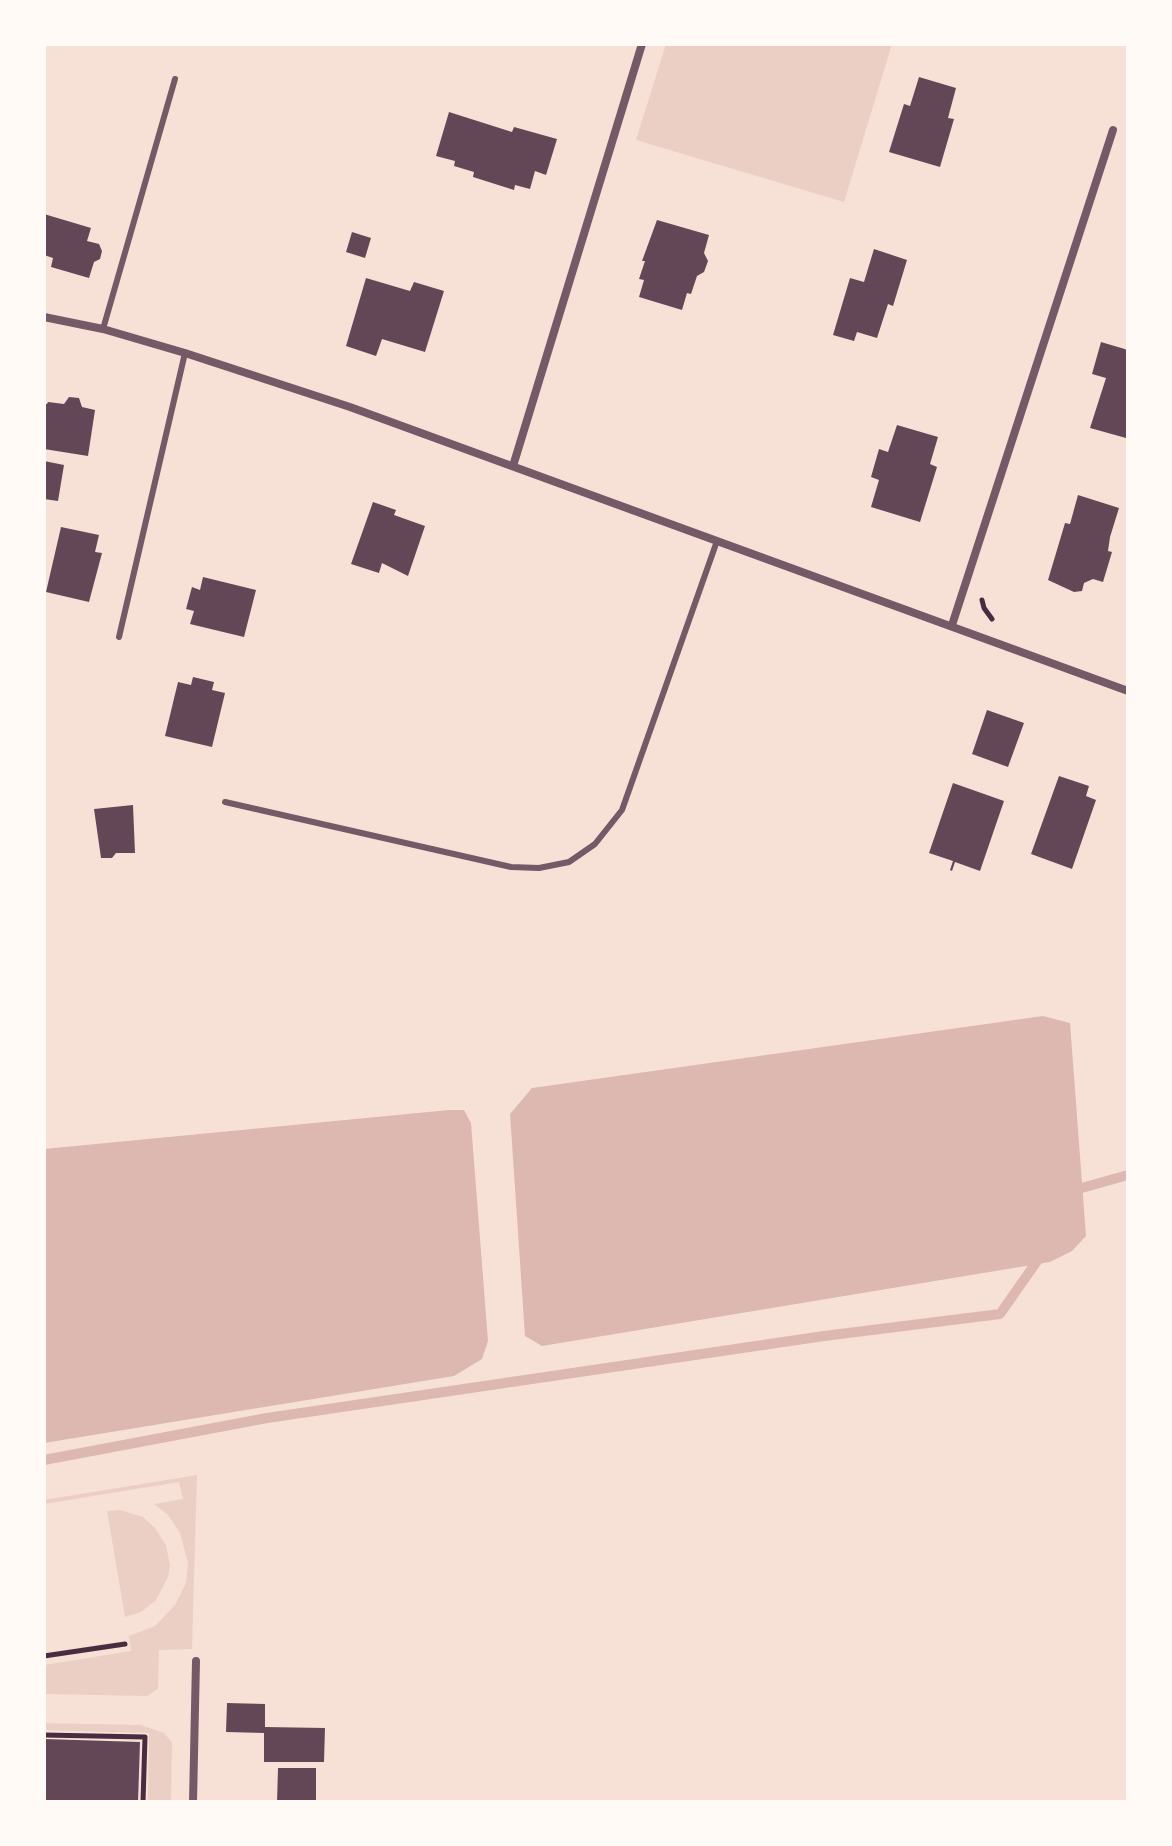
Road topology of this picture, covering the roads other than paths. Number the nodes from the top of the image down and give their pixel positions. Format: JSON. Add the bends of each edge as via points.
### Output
{"nodes":[{"id":1,"x":642,"y":44,"type":"edge"},
{"id":2,"x":175,"y":79,"type":"dead end"},
{"id":3,"x":1113,"y":130,"type":"dead end"},
{"id":4,"x":44,"y":317,"type":"edge"},
{"id":5,"x":103,"y":329,"type":"junction"},
{"id":6,"x":185,"y":353,"type":"junction"},
{"id":7,"x":513,"y":466,"type":"junction"},
{"id":8,"x":717,"y":541,"type":"junction"},
{"id":9,"x":952,"y":625,"type":"junction"},
{"id":10,"x":119,"y":637,"type":"dead end"},
{"id":11,"x":1128,"y":691,"type":"edge"},
{"id":12,"x":225,"y":802,"type":"dead end"},
{"id":13,"x":196,"y":1661,"type":"dead end"},
{"id":14,"x":193,"y":1802,"type":"edge"}],
"edges":[{"from":1,"to":7,"type":"street"},
{"from":2,"to":5,"type":"lane"},
{"from":3,"to":9,"type":"street"},
{"from":4,"to":5,"type":"street"},
{"from":5,"to":6,"type":"street"},
{"from":6,"to":7,"type":"street"},
{"from":6,"to":10,"type":"lane"},
{"from":7,"to":8,"type":"street"},
{"from":8,"to":9,"type":"street"},
{"from":8,"to":12,"type":"lane","via":[[622,810],[595,844],[569,862],[511,867]]},
{"from":9,"to":11,"type":"street"},
{"from":13,"to":14,"type":"street"}]}
